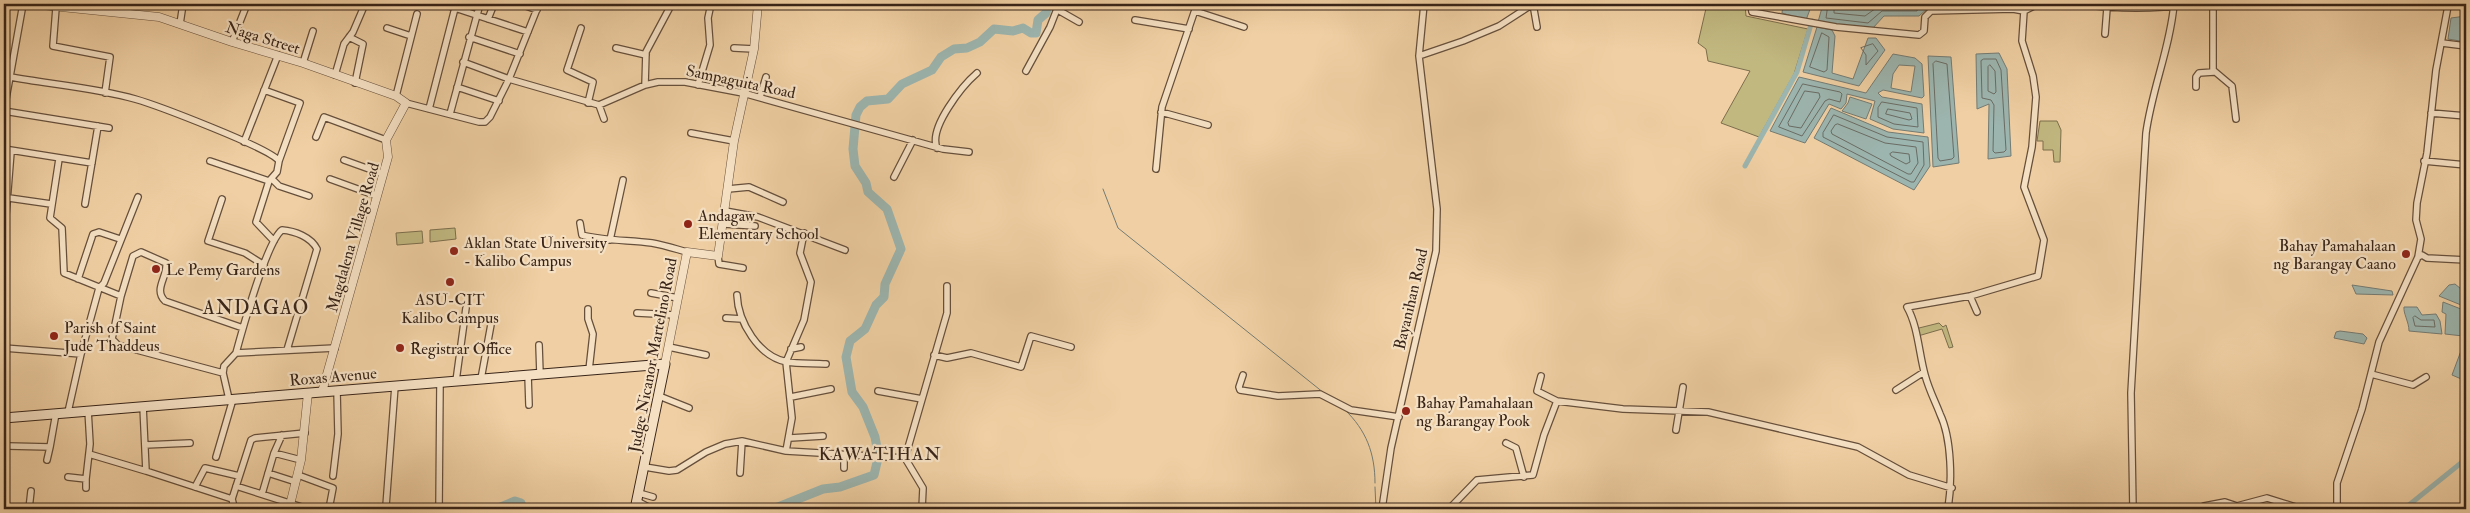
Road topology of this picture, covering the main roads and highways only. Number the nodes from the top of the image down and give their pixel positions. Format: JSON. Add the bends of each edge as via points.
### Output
{"nodes":[{"id":1,"x":665,"y":364,"type":"joint"},
{"id":2,"x":4,"y":418,"type":"edge"},
{"id":3,"x":637,"y":501,"type":"edge"}],
"edges":[{"from":1,"to":2,"type":"main road","name":"Roxas Avenue"},
{"from":1,"to":3,"type":"main road","name":"Judge Nicanor Martelino Road"}]}
